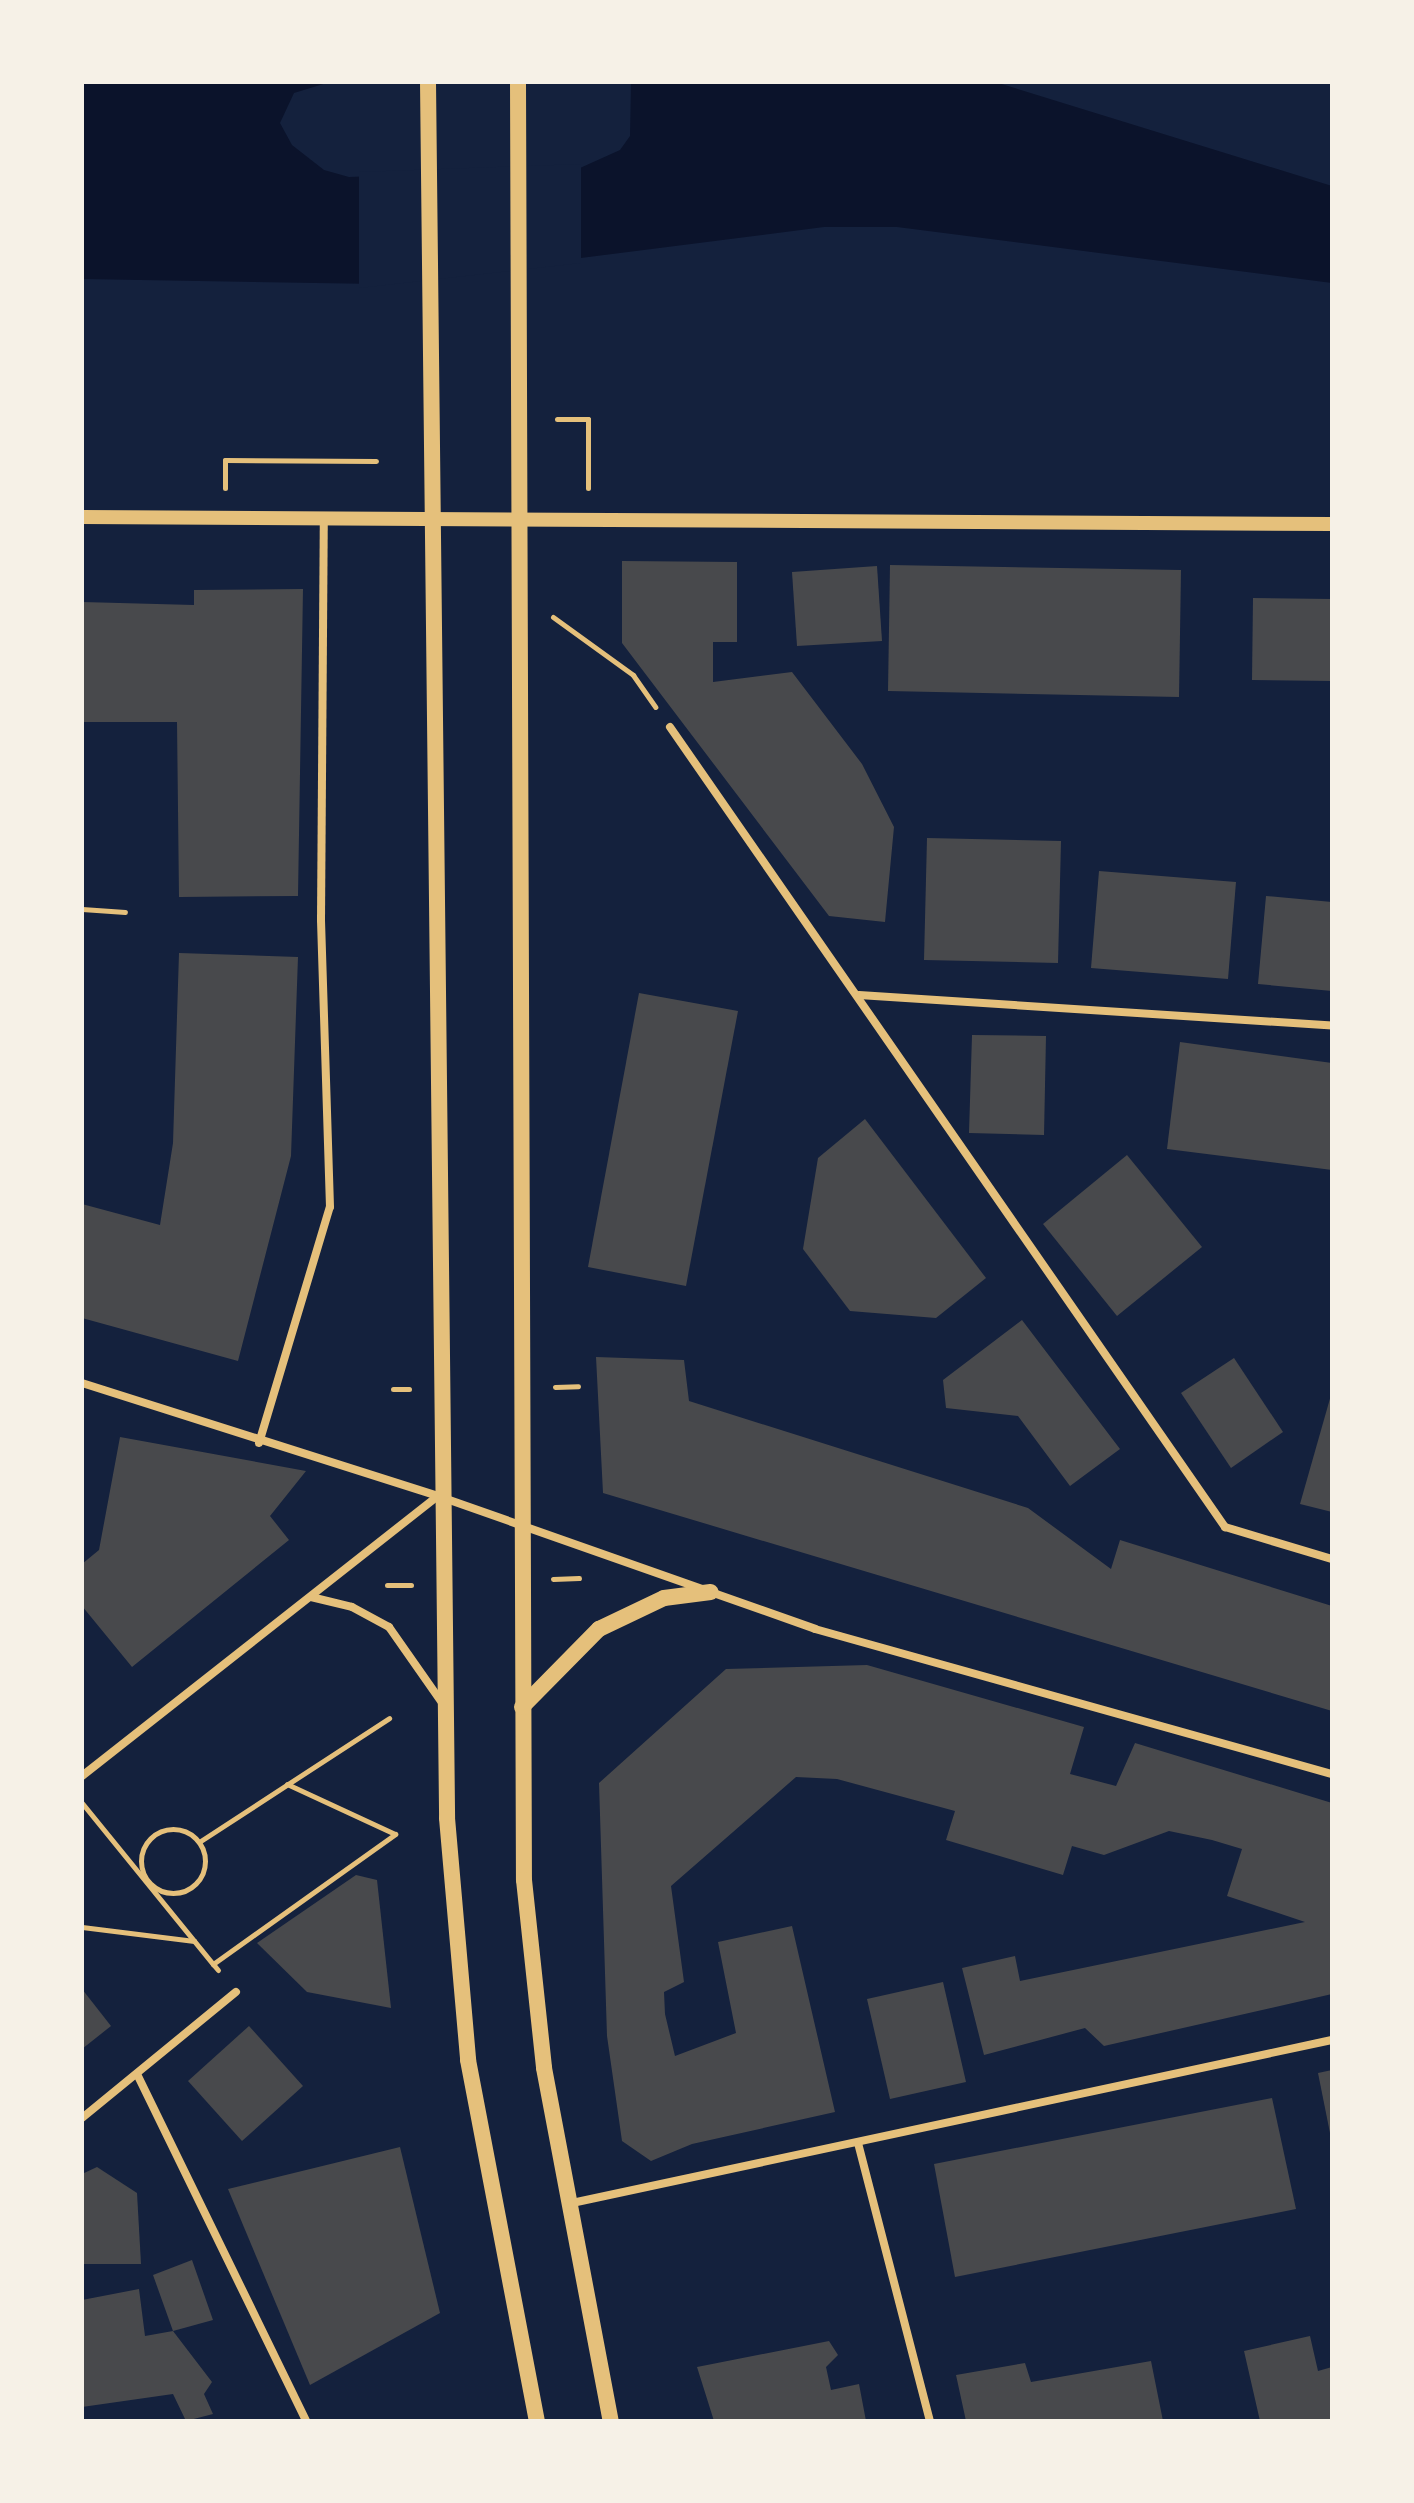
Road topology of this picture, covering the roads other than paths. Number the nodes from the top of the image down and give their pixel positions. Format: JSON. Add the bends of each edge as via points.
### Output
{"nodes":[{"id":1,"x":428,"y":82,"type":"edge"},
{"id":2,"x":518,"y":82,"type":"edge"},
{"id":3,"x":324,"y":514,"type":"junction"},
{"id":4,"x":82,"y":517,"type":"edge"},
{"id":5,"x":1332,"y":524,"type":"edge"},
{"id":6,"x":670,"y":727,"type":"road end"},
{"id":7,"x":859,"y":995,"type":"junction"},
{"id":8,"x":1332,"y":1026,"type":"edge"},
{"id":9,"x":82,"y":1383,"type":"edge"},
{"id":10,"x":259,"y":1443,"type":"junction"},
{"id":11,"x":438,"y":1496,"type":"junction"},
{"id":12,"x":522,"y":1527,"type":"junction"},
{"id":13,"x":1332,"y":1559,"type":"edge"},
{"id":14,"x":711,"y":1592,"type":"junction"},
{"id":15,"x":311,"y":1597,"type":"junction"},
{"id":16,"x":443,"y":1704,"type":"junction"},
{"id":17,"x":522,"y":1707,"type":"junction"},
{"id":18,"x":1332,"y":1774,"type":"edge"},
{"id":19,"x":82,"y":1776,"type":"edge"},
{"id":20,"x":236,"y":1992,"type":"road end"},
{"id":21,"x":1332,"y":2040,"type":"edge"},
{"id":22,"x":137,"y":2074,"type":"junction"},
{"id":23,"x":82,"y":2118,"type":"edge"},
{"id":24,"x":858,"y":2143,"type":"junction"},
{"id":25,"x":572,"y":2203,"type":"junction"},
{"id":26,"x":306,"y":2421,"type":"edge"},
{"id":27,"x":537,"y":2421,"type":"edge"},
{"id":28,"x":611,"y":2421,"type":"edge"},
{"id":29,"x":930,"y":2421,"type":"edge"}],
"edges":[{"from":1,"to":11,"type":"main road"},
{"from":2,"to":12,"type":"main road"},
{"from":3,"to":4,"type":"street"},
{"from":3,"to":5,"type":"street"},
{"from":3,"to":10,"type":"street","via":[[321,920],[330,1207]]},
{"from":6,"to":7,"type":"street"},
{"from":7,"to":8,"type":"street"},
{"from":7,"to":13,"type":"street","via":[[1225,1527]]},
{"from":9,"to":10,"type":"street"},
{"from":10,"to":11,"type":"street"},
{"from":11,"to":12,"type":"street"},
{"from":11,"to":15,"type":"street","via":[[363,1549]]},
{"from":11,"to":16,"type":"main road"},
{"from":12,"to":14,"type":"street"},
{"from":12,"to":17,"type":"main road"},
{"from":14,"to":17,"type":"main road","via":[[664,1598],[599,1629]]},
{"from":14,"to":18,"type":"street","via":[[815,1629]]},
{"from":15,"to":16,"type":"street","via":[[352,1607],[389,1627]]},
{"from":15,"to":19,"type":"street"},
{"from":16,"to":27,"type":"main road","via":[[468,2060]]},
{"from":17,"to":25,"type":"main road","via":[[524,1880],[544,2068]]},
{"from":20,"to":22,"type":"street"},
{"from":21,"to":24,"type":"street"},
{"from":22,"to":23,"type":"street"},
{"from":22,"to":26,"type":"street"},
{"from":24,"to":25,"type":"street"},
{"from":24,"to":29,"type":"street"},
{"from":25,"to":28,"type":"main road"}]}
